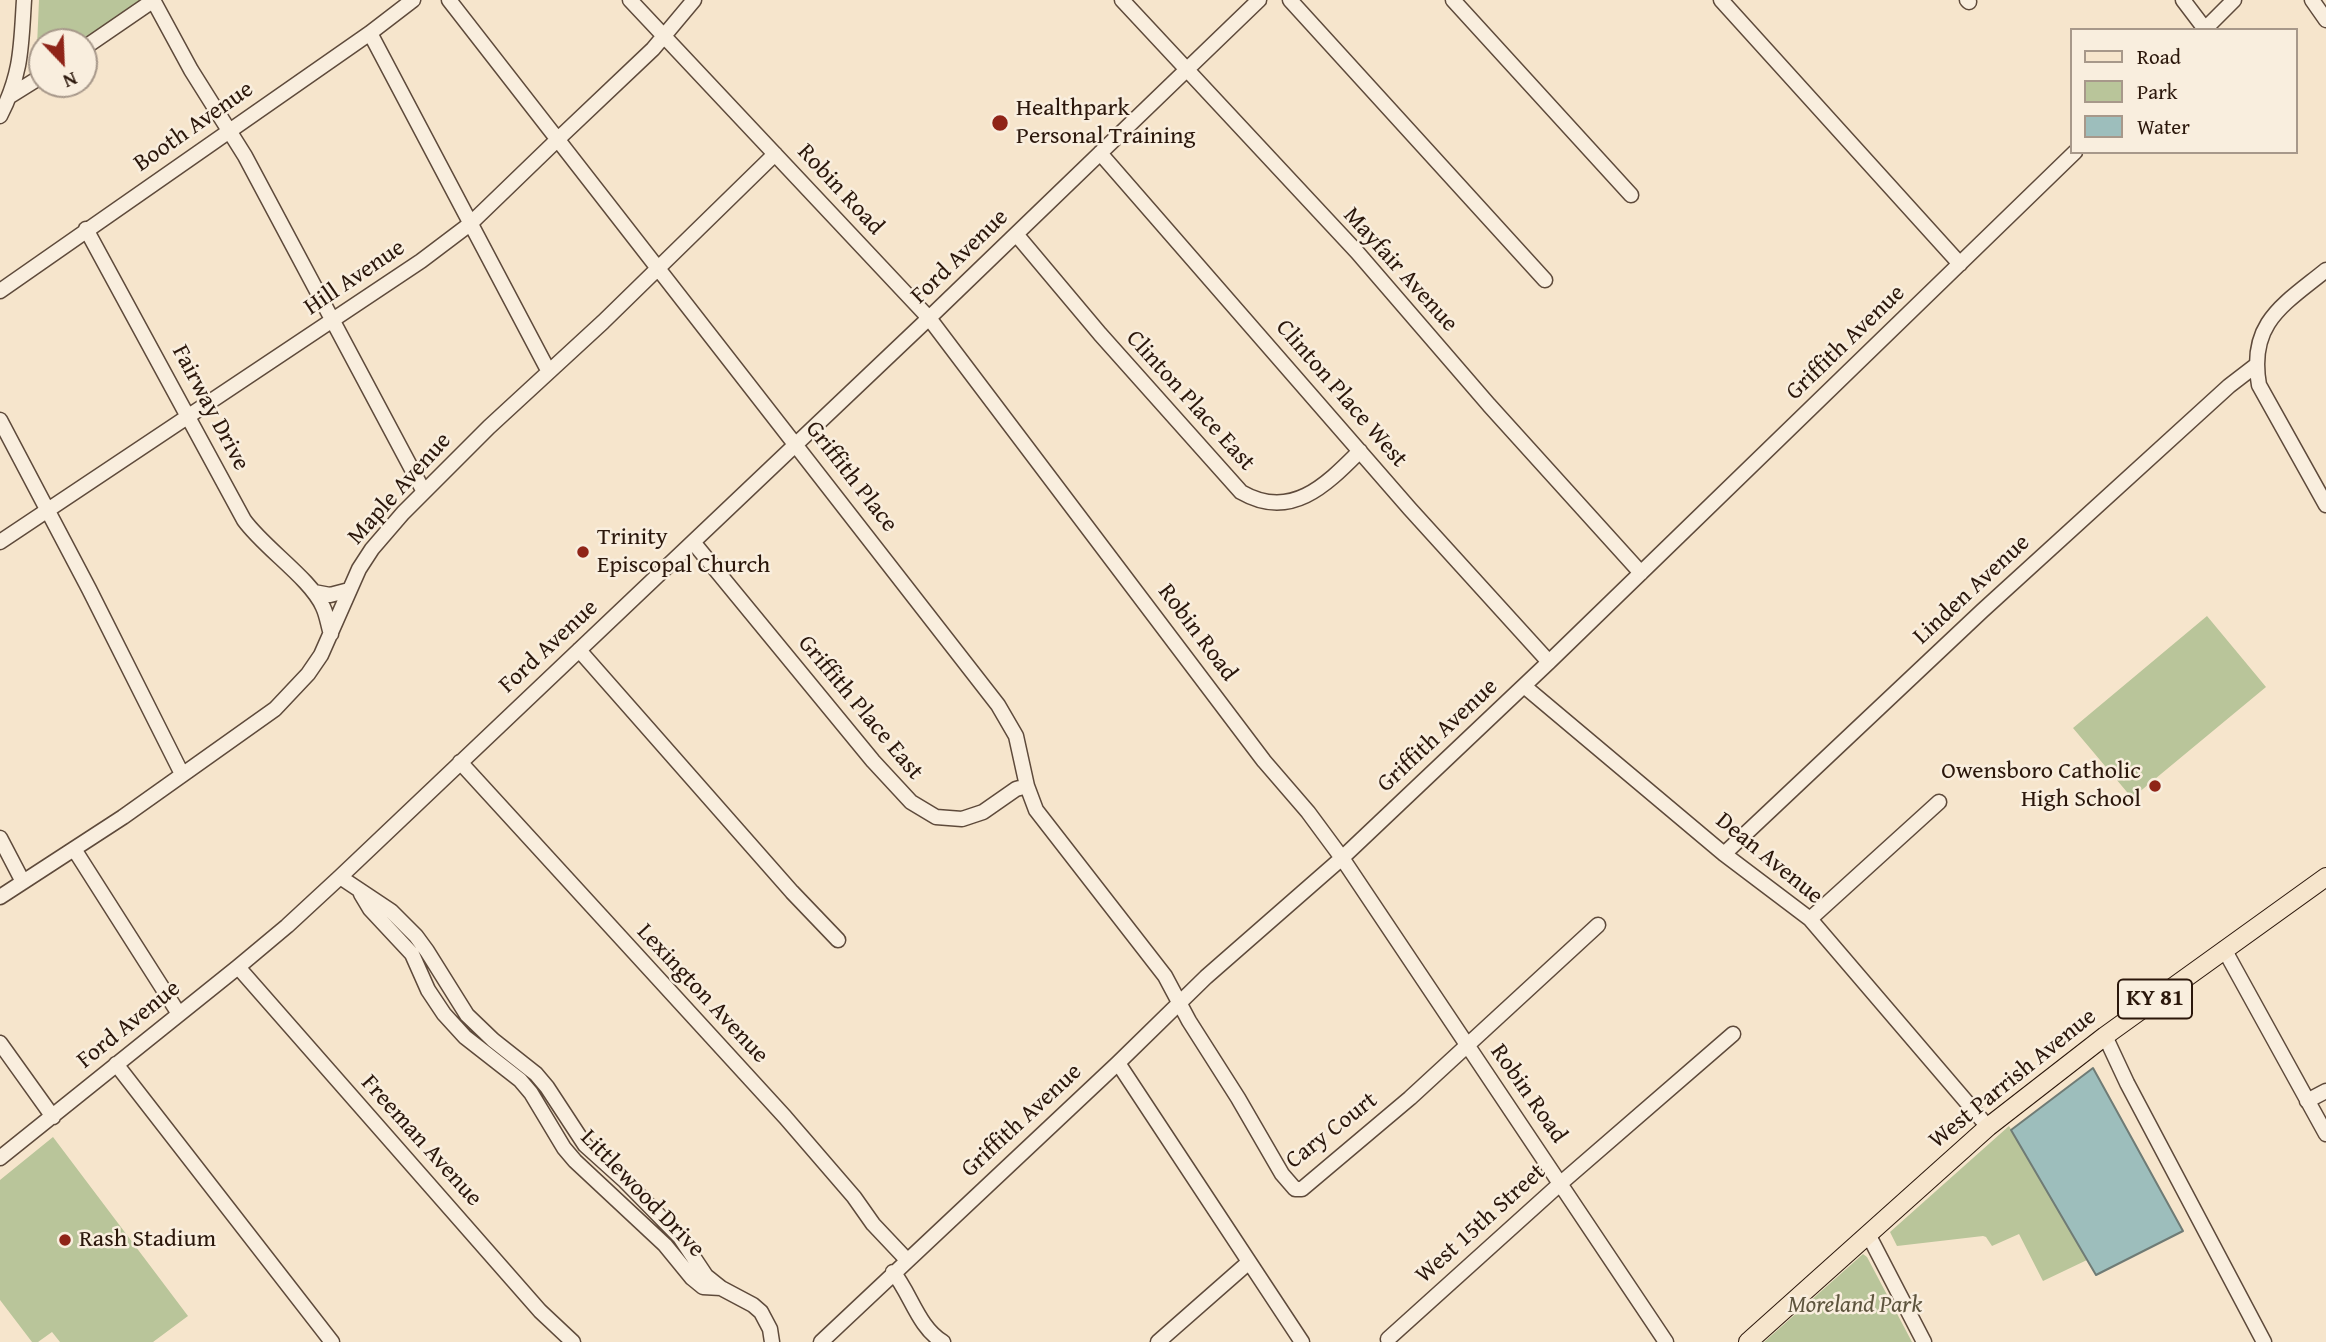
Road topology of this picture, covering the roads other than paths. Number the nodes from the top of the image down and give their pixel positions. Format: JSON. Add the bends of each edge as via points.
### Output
{"nodes":[{"id":1,"x":24,"y":0,"type":"edge"},
{"id":2,"x":153,"y":0,"type":"edge"},
{"id":3,"x":413,"y":0,"type":"edge"},
{"id":4,"x":449,"y":0,"type":"edge"},
{"id":5,"x":630,"y":0,"type":"edge"},
{"id":6,"x":694,"y":0,"type":"edge"},
{"id":7,"x":1122,"y":0,"type":"edge"},
{"id":8,"x":1259,"y":0,"type":"edge"},
{"id":9,"x":1290,"y":0,"type":"edge"},
{"id":10,"x":1453,"y":0,"type":"edge"},
{"id":11,"x":1721,"y":0,"type":"edge"},
{"id":12,"x":2183,"y":0,"type":"edge"},
{"id":13,"x":2234,"y":0,"type":"edge"},
{"id":14,"x":2312,"y":0,"type":"edge"},
{"id":15,"x":2326,"y":20,"type":"edge"},
{"id":16,"x":2204,"y":28,"type":"edge"},
{"id":17,"x":2206,"y":28,"type":"edge"},
{"id":18,"x":370,"y":33,"type":"junction"},
{"id":19,"x":664,"y":37,"type":"junction"},
{"id":20,"x":98,"y":38,"type":"edge"},
{"id":21,"x":1187,"y":69,"type":"junction"},
{"id":22,"x":28,"y":85,"type":"edge"},
{"id":23,"x":10,"y":96,"type":"junction"},
{"id":24,"x":0,"y":116,"type":"edge"},
{"id":25,"x":229,"y":131,"type":"junction"},
{"id":26,"x":557,"y":140,"type":"junction"},
{"id":27,"x":1100,"y":153,"type":"junction"},
{"id":28,"x":775,"y":154,"type":"junction"},
{"id":29,"x":2073,"y":154,"type":"edge"},
{"id":30,"x":1631,"y":195,"type":"dead end"},
{"id":31,"x":470,"y":224,"type":"junction"},
{"id":32,"x":86,"y":229,"type":"junction"},
{"id":33,"x":1016,"y":234,"type":"junction"},
{"id":34,"x":1960,"y":264,"type":"junction"},
{"id":35,"x":658,"y":270,"type":"junction"},
{"id":36,"x":2326,"y":270,"type":"edge"},
{"id":37,"x":1545,"y":280,"type":"dead end"},
{"id":38,"x":0,"y":291,"type":"edge"},
{"id":39,"x":929,"y":318,"type":"junction"},
{"id":40,"x":332,"y":320,"type":"junction"},
{"id":41,"x":2255,"y":366,"type":"junction"},
{"id":42,"x":549,"y":372,"type":"junction"},
{"id":43,"x":189,"y":416,"type":"junction"},
{"id":44,"x":0,"y":420,"type":"edge"},
{"id":45,"x":796,"y":444,"type":"junction"},
{"id":46,"x":1360,"y":451,"type":"junction"},
{"id":47,"x":424,"y":492,"type":"junction"},
{"id":48,"x":2326,"y":505,"type":"edge"},
{"id":49,"x":48,"y":510,"type":"junction"},
{"id":50,"x":0,"y":542,"type":"edge"},
{"id":51,"x":693,"y":542,"type":"junction"},
{"id":52,"x":1641,"y":573,"type":"junction"},
{"id":53,"x":349,"y":590,"type":"junction"},
{"id":54,"x":314,"y":592,"type":"junction"},
{"id":55,"x":331,"y":634,"type":"junction"},
{"id":56,"x":579,"y":650,"type":"junction"},
{"id":57,"x":1549,"y":662,"type":"junction"},
{"id":58,"x":1524,"y":685,"type":"junction"},
{"id":59,"x":460,"y":762,"type":"junction"},
{"id":60,"x":182,"y":774,"type":"junction"},
{"id":61,"x":1027,"y":786,"type":"junction"},
{"id":62,"x":1939,"y":802,"type":"dead end"},
{"id":63,"x":0,"y":838,"type":"edge"},
{"id":64,"x":74,"y":849,"type":"junction"},
{"id":65,"x":1724,"y":854,"type":"junction"},
{"id":66,"x":1342,"y":858,"type":"junction"},
{"id":67,"x":340,"y":877,"type":"junction"},
{"id":68,"x":2326,"y":877,"type":"edge"},
{"id":69,"x":23,"y":882,"type":"junction"},
{"id":70,"x":0,"y":897,"type":"edge"},
{"id":71,"x":1810,"y":919,"type":"junction"},
{"id":72,"x":1598,"y":925,"type":"dead end"},
{"id":73,"x":838,"y":940,"type":"dead end"},
{"id":74,"x":2224,"y":949,"type":"junction"},
{"id":75,"x":238,"y":967,"type":"junction"},
{"id":76,"x":1180,"y":1002,"type":"junction"},
{"id":77,"x":179,"y":1014,"type":"junction"},
{"id":78,"x":1733,"y":1034,"type":"dead end"},
{"id":79,"x":2105,"y":1036,"type":"junction"},
{"id":80,"x":0,"y":1043,"type":"edge"},
{"id":81,"x":1466,"y":1045,"type":"junction"},
{"id":82,"x":1118,"y":1063,"type":"junction"},
{"id":83,"x":116,"y":1064,"type":"junction"},
{"id":84,"x":2326,"y":1091,"type":"edge"},
{"id":85,"x":2307,"y":1101,"type":"junction"},
{"id":86,"x":52,"y":1117,"type":"junction"},
{"id":87,"x":1988,"y":1126,"type":"junction"},
{"id":88,"x":2326,"y":1134,"type":"edge"},
{"id":89,"x":0,"y":1158,"type":"edge"},
{"id":90,"x":1561,"y":1182,"type":"junction"},
{"id":91,"x":1868,"y":1234,"type":"junction"},
{"id":92,"x":907,"y":1260,"type":"junction"},
{"id":93,"x":1249,"y":1262,"type":"junction"},
{"id":94,"x":894,"y":1272,"type":"junction"},
{"id":95,"x":1388,"y":1339,"type":"dead end"},
{"id":96,"x":332,"y":1342,"type":"edge"},
{"id":97,"x":573,"y":1342,"type":"edge"},
{"id":98,"x":772,"y":1342,"type":"edge"},
{"id":99,"x":821,"y":1342,"type":"edge"},
{"id":100,"x":943,"y":1342,"type":"edge"},
{"id":101,"x":1158,"y":1342,"type":"edge"},
{"id":102,"x":1302,"y":1342,"type":"edge"},
{"id":103,"x":1666,"y":1342,"type":"edge"},
{"id":104,"x":1748,"y":1342,"type":"edge"},
{"id":105,"x":1924,"y":1342,"type":"edge"},
{"id":106,"x":2264,"y":1342,"type":"edge"}],
"edges":[{"from":1,"to":23,"type":"street","via":[[20,60]]},
{"from":2,"to":20,"type":"street"},
{"from":2,"to":25,"type":"street"},
{"from":3,"to":18,"type":"street","name":"Booth Avenue"},
{"from":4,"to":26,"type":"street","name":"Griffith Place"},
{"from":5,"to":19,"type":"street","name":"Robin Road"},
{"from":6,"to":19,"type":"street","name":"Hill Avenue"},
{"from":7,"to":21,"type":"street","name":"Mayfair Avenue"},
{"from":8,"to":21,"type":"street","name":"Ford Avenue"},
{"from":9,"to":37,"type":"street"},
{"from":10,"to":30,"type":"street"},
{"from":11,"to":34,"type":"street"},
{"from":12,"to":16,"type":"street"},
{"from":13,"to":17,"type":"street"},
{"from":14,"to":15,"type":"street"},
{"from":18,"to":25,"type":"street","name":"Booth Avenue"},
{"from":18,"to":31,"type":"street"},
{"from":19,"to":26,"type":"street","name":"Hill Avenue"},
{"from":19,"to":28,"type":"street","name":"Robin Road"},
{"from":21,"to":27,"type":"street","name":"Ford Avenue"},
{"from":21,"to":52,"type":"street","name":"Mayfair Avenue","via":[[1357,252]]},
{"from":22,"to":23,"type":"street"},
{"from":23,"to":24,"type":"street"},
{"from":25,"to":32,"type":"street","name":"Booth Avenue"},
{"from":25,"to":40,"type":"street"},
{"from":26,"to":31,"type":"street","name":"Hill Avenue"},
{"from":26,"to":35,"type":"street","name":"Griffith Place"},
{"from":27,"to":33,"type":"street","name":"Ford Avenue"},
{"from":27,"to":46,"type":"street","name":"Clinton Place West"},
{"from":28,"to":35,"type":"street","name":"Maple Avenue"},
{"from":28,"to":39,"type":"street","name":"Robin Road"},
{"from":29,"to":34,"type":"street","name":"Griffith Avenue"},
{"from":31,"to":40,"type":"street","name":"Hill Avenue"},
{"from":31,"to":42,"type":"street"},
{"from":32,"to":38,"type":"street","name":"Booth Avenue"},
{"from":32,"to":43,"type":"street","name":"Fairway Drive"},
{"from":33,"to":39,"type":"street","name":"Ford Avenue"},
{"from":33,"to":46,"type":"street","name":"Clinton Place East","via":[[1241,492],[1263,502],[1289,502],[1314,491]]},
{"from":34,"to":52,"type":"street","name":"Griffith Avenue"},
{"from":35,"to":42,"type":"street","name":"Maple Avenue"},
{"from":35,"to":45,"type":"street","name":"Griffith Place"},
{"from":36,"to":41,"type":"street","via":[[2273,316],[2259,342]]},
{"from":39,"to":45,"type":"street","name":"Ford Avenue"},
{"from":39,"to":66,"type":"street","name":"Robin Road"},
{"from":40,"to":43,"type":"street","name":"Hill Avenue"},
{"from":40,"to":47,"type":"street"},
{"from":41,"to":48,"type":"street","via":[[2259,385]]},
{"from":41,"to":65,"type":"street","name":"Linden Avenue","via":[[1982,611]]},
{"from":42,"to":47,"type":"street","name":"Maple Avenue"},
{"from":43,"to":49,"type":"street","name":"Hill Avenue"},
{"from":43,"to":54,"type":"street","name":"Fairway Drive","via":[[244,520]]},
{"from":44,"to":49,"type":"street"},
{"from":45,"to":51,"type":"street","name":"Ford Avenue"},
{"from":45,"to":61,"type":"street","name":"Griffith Place","via":[[999,705],[1016,736]]},
{"from":46,"to":57,"type":"street","name":"Clinton Place West"},
{"from":47,"to":53,"type":"street","name":"Maple Avenue","via":[[372,549]]},
{"from":49,"to":50,"type":"street","name":"Hill Avenue"},
{"from":49,"to":60,"type":"street"},
{"from":51,"to":56,"type":"street","name":"Ford Avenue"},
{"from":51,"to":61,"type":"street","name":"Griffith Place East","via":[[911,802],[936,817],[962,819]]},
{"from":52,"to":57,"type":"street","name":"Griffith Avenue"},
{"from":53,"to":54,"type":"street","via":[[330,595]]},
{"from":53,"to":55,"type":"street","name":"Maple Avenue"},
{"from":54,"to":55,"type":"street","name":"Fairway Drive"},
{"from":55,"to":60,"type":"street","name":"Maple Avenue","via":[[308,674],[275,709]]},
{"from":56,"to":59,"type":"street","name":"Ford Avenue"},
{"from":56,"to":73,"type":"street"},
{"from":57,"to":58,"type":"street","name":"Griffith Avenue"},
{"from":58,"to":65,"type":"street","name":"Dean Avenue"},
{"from":58,"to":66,"type":"street","name":"Griffith Avenue"},
{"from":59,"to":67,"type":"street","name":"Ford Avenue"},
{"from":59,"to":92,"type":"street","name":"Lexington Avenue","via":[[785,1117]]},
{"from":60,"to":64,"type":"street","name":"Maple Avenue"},
{"from":61,"to":76,"type":"street","name":"Griffith Place","via":[[1037,810],[1165,976]]},
{"from":62,"to":71,"type":"street"},
{"from":63,"to":69,"type":"street"},
{"from":64,"to":69,"type":"street","name":"Maple Avenue"},
{"from":64,"to":77,"type":"street"},
{"from":65,"to":71,"type":"street","name":"Dean Avenue"},
{"from":66,"to":76,"type":"street","name":"Griffith Avenue"},
{"from":66,"to":81,"type":"street","name":"Robin Road"},
{"from":67,"to":75,"type":"street","name":"Ford Avenue"},
{"from":67,"to":98,"type":"street","name":"Littlewood Drive","via":[[391,911],[416,936],[467,1015],[536,1074],[585,1145],[680,1237],[706,1276],[761,1312]]},
{"from":68,"to":74,"type":"main road","name":"West Parrish Avenue","number":"KY 81"},
{"from":69,"to":70,"type":"street","name":"Maple Avenue"},
{"from":71,"to":87,"type":"street","name":"Dean Avenue"},
{"from":72,"to":81,"type":"street"},
{"from":74,"to":79,"type":"main road","name":"West Parrish Avenue","number":"KY 81"},
{"from":74,"to":85,"type":"street"},
{"from":75,"to":77,"type":"street","name":"Ford Avenue"},
{"from":75,"to":97,"type":"street","name":"Freeman Avenue","via":[[540,1311]]},
{"from":76,"to":81,"type":"street","name":"Cary Court","via":[[1282,1174],[1298,1190],[1331,1167]]},
{"from":76,"to":82,"type":"street","name":"Griffith Avenue"},
{"from":77,"to":83,"type":"street","name":"Ford Avenue"},
{"from":78,"to":90,"type":"street","name":"West 15th Street"},
{"from":79,"to":87,"type":"main road","name":"West Parrish Avenue","number":"KY 81"},
{"from":79,"to":106,"type":"street"},
{"from":80,"to":86,"type":"street"},
{"from":81,"to":90,"type":"street","name":"Robin Road"},
{"from":82,"to":92,"type":"street","name":"Griffith Avenue"},
{"from":82,"to":93,"type":"street"},
{"from":83,"to":86,"type":"street","name":"Ford Avenue"},
{"from":83,"to":96,"type":"street"},
{"from":84,"to":85,"type":"street"},
{"from":85,"to":88,"type":"street"},
{"from":86,"to":89,"type":"street","name":"Ford Avenue"},
{"from":87,"to":91,"type":"main road","name":"West Parrish Avenue","number":"KY 81"},
{"from":90,"to":95,"type":"street","name":"West 15th Street"},
{"from":90,"to":103,"type":"street","name":"Robin Road"},
{"from":91,"to":104,"type":"main road","name":"West Parrish Avenue","number":"KY 81"},
{"from":91,"to":105,"type":"street"},
{"from":92,"to":94,"type":"street","name":"Griffith Avenue"},
{"from":93,"to":101,"type":"street"},
{"from":93,"to":102,"type":"street"},
{"from":94,"to":99,"type":"street","name":"Griffith Avenue"},
{"from":94,"to":100,"type":"street","via":[[924,1325]]}]}
